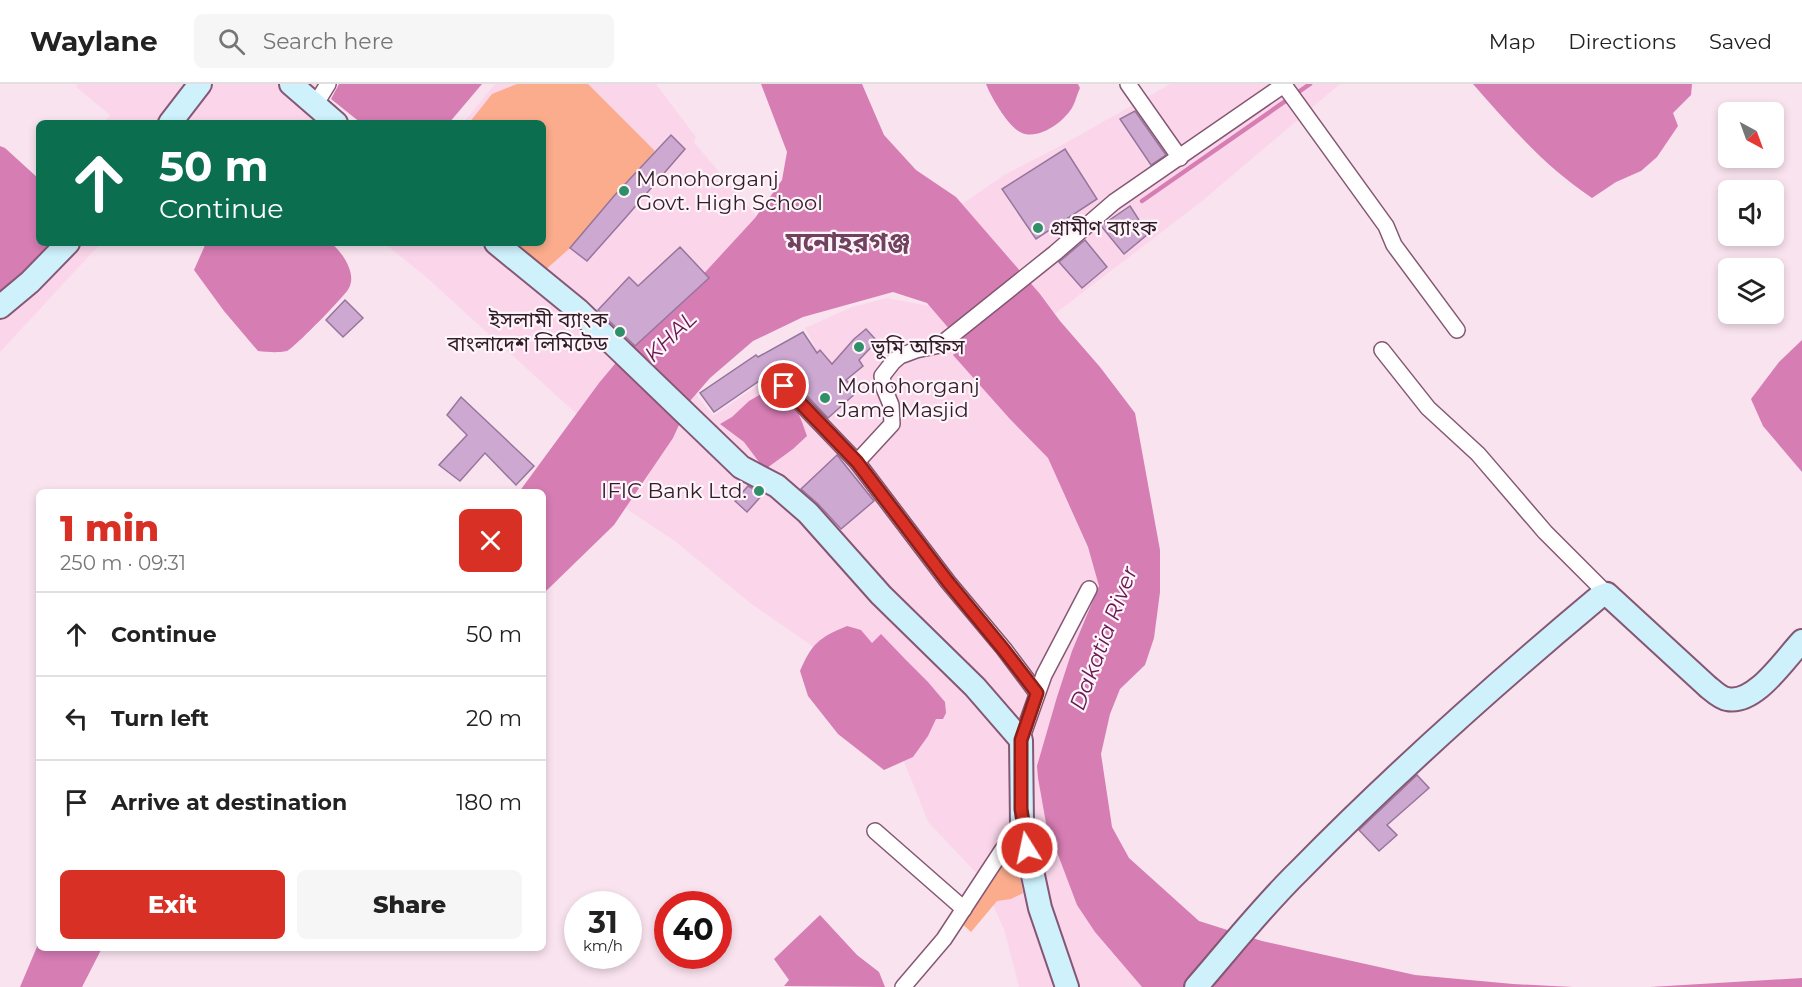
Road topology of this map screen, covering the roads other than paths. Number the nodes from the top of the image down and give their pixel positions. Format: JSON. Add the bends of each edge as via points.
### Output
{"nodes":[{"id":1,"x":200,"y":84,"type":"edge"},
{"id":2,"x":291,"y":84,"type":"edge"},
{"id":3,"x":328,"y":84,"type":"edge"},
{"id":4,"x":1128,"y":84,"type":"edge"},
{"id":5,"x":1286,"y":87,"type":"edge"},
{"id":6,"x":315,"y":105,"type":"junction"},
{"id":7,"x":172,"y":120,"type":"edge"},
{"id":8,"x":332,"y":120,"type":"edge"},
{"id":9,"x":1179,"y":158,"type":"junction"},
{"id":10,"x":66,"y":246,"type":"edge"},
{"id":11,"x":500,"y":246,"type":"edge"},
{"id":12,"x":0,"y":307,"type":"edge"},
{"id":13,"x":1457,"y":330,"type":"dead end"},
{"id":14,"x":1382,"y":350,"type":"dead end"},
{"id":15,"x":784,"y":386,"type":"dead end"},
{"id":16,"x":857,"y":462,"type":"junction"},
{"id":17,"x":1089,"y":589,"type":"dead end"},
{"id":18,"x":1607,"y":594,"type":"junction"},
{"id":19,"x":1802,"y":641,"type":"edge"},
{"id":20,"x":1037,"y":693,"type":"junction"},
{"id":21,"x":1021,"y":740,"type":"junction"},
{"id":22,"x":1022,"y":824,"type":"junction"},
{"id":23,"x":875,"y":831,"type":"dead end"},
{"id":24,"x":964,"y":909,"type":"junction"},
{"id":25,"x":903,"y":987,"type":"edge"},
{"id":26,"x":1067,"y":987,"type":"edge"},
{"id":27,"x":1196,"y":987,"type":"edge"}],
"edges":[{"from":1,"to":7,"type":"street"},
{"from":2,"to":6,"type":"street"},
{"from":3,"to":6,"type":"street"},
{"from":4,"to":9,"type":"street"},
{"from":5,"to":9,"type":"street"},
{"from":5,"to":13,"type":"street"},
{"from":6,"to":8,"type":"street"},
{"from":9,"to":16,"type":"street","via":[[1113,202],[940,345],[900,356],[882,376],[892,424]]},
{"from":10,"to":12,"type":"street"},
{"from":11,"to":21,"type":"street","via":[[578,310],[741,467],[777,486],[808,513]]},
{"from":14,"to":18,"type":"street","via":[[1428,408],[1478,454],[1545,532]]},
{"from":15,"to":16,"type":"street"},
{"from":16,"to":20,"type":"street"},
{"from":17,"to":20,"type":"street"},
{"from":18,"to":19,"type":"street","via":[[1725,699],[1743,699],[1756,692]]},
{"from":18,"to":27,"type":"street","via":[[1590,604],[1462,714],[1297,872]]},
{"from":20,"to":21,"type":"street"},
{"from":21,"to":22,"type":"street"},
{"from":22,"to":24,"type":"street"},
{"from":22,"to":26,"type":"street","via":[[1040,908]]},
{"from":23,"to":24,"type":"street"},
{"from":24,"to":25,"type":"street"}]}
